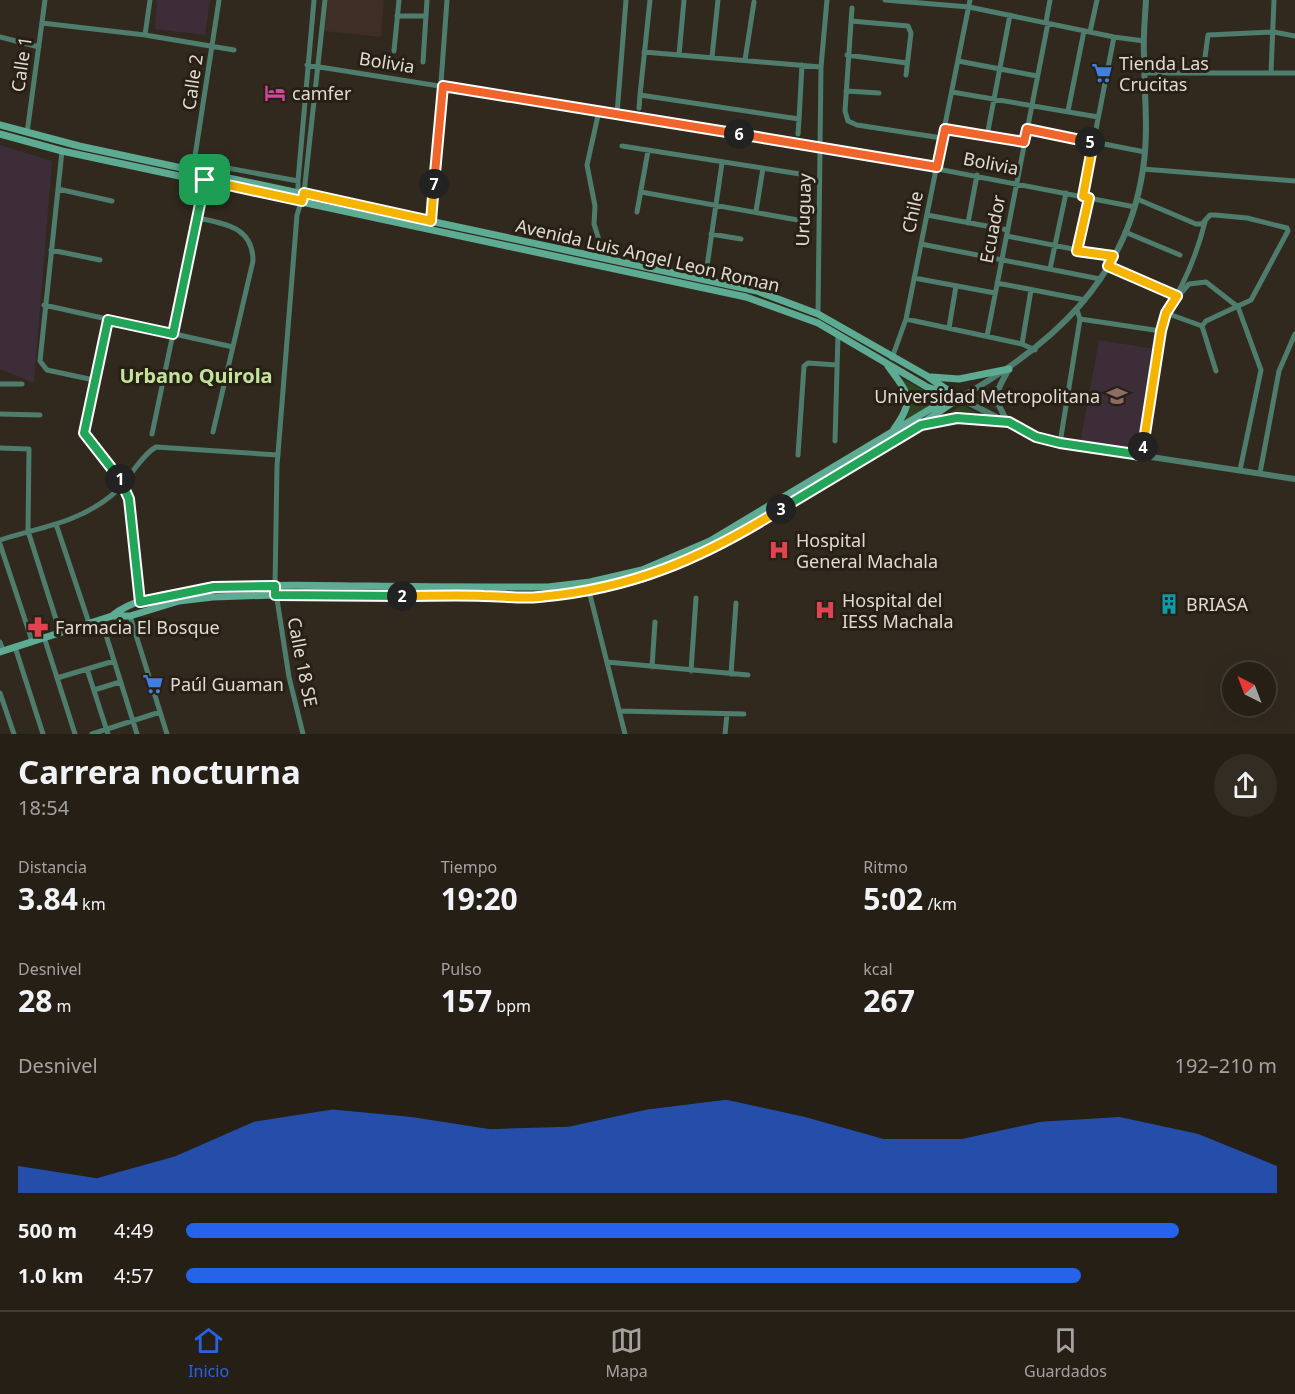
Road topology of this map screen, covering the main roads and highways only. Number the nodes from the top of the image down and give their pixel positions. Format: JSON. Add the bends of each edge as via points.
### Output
{"nodes":[{"id":1,"x":0,"y":125,"type":"edge"},
{"id":2,"x":0,"y":134,"type":"edge"},
{"id":3,"x":300,"y":198,"type":"junction"},
{"id":4,"x":557,"y":256,"type":"junction"},
{"id":5,"x":593,"y":256,"type":"junction"},
{"id":6,"x":604,"y":263,"type":"junction"},
{"id":7,"x":642,"y":267,"type":"junction"},
{"id":8,"x":617,"y":270,"type":"junction"},
{"id":9,"x":887,"y":364,"type":"junction"},
{"id":10,"x":1009,"y":369,"type":"road end"},
{"id":11,"x":927,"y":376,"type":"junction"},
{"id":12,"x":959,"y":398,"type":"junction"},
{"id":13,"x":1009,"y":422,"type":"road end"},
{"id":14,"x":921,"y":425,"type":"junction"},
{"id":15,"x":891,"y":432,"type":"junction"},
{"id":16,"x":112,"y":616,"type":"junction"},
{"id":17,"x":2,"y":652,"type":"edge"}],
"edges":[{"from":1,"to":3,"type":"main road","name":"Avenida Luis Angel Leon Roman","via":[[215,174]]},
{"from":2,"to":3,"type":"main road","name":"Avenida Luis Angel Leon Roman","via":[[62,151]]},
{"from":3,"to":4,"type":"main road","name":"Avenida Luis Angel Leon Roman"},
{"from":3,"to":5,"type":"main road","name":"Avenida Luis Angel Leon Roman"},
{"from":4,"to":5,"type":"main road","via":[[592,261]]},
{"from":4,"to":6,"type":"main road","name":"Avenida Luis Angel Leon Roman"},
{"from":5,"to":6,"type":"main road","name":"Avenida Luis Angel Leon Roman"},
{"from":6,"to":7,"type":"main road","name":"Avenida Luis Angel Leon Roman"},
{"from":6,"to":8,"type":"main road","name":"Avenida Luis Angel Leon Roman"},
{"from":7,"to":8,"type":"main road","via":[[617,265]]},
{"from":7,"to":11,"type":"main road","name":"Avenida Luis Angel Leon Roman","via":[[766,294],[818,314]]},
{"from":8,"to":9,"type":"main road","name":"Avenida Luis Angel Leon Roman","via":[[763,302],[818,323]]},
{"from":9,"to":12,"type":"main road","name":"Avenida Luis Angel Leon Roman","via":[[927,387]]},
{"from":9,"to":15,"type":"main road","via":[[907,394],[908,405]]},
{"from":10,"to":11,"type":"main road","via":[[959,379]]},
{"from":11,"to":12,"type":"main road","name":"Avenida Luis Angel Leon Roman"},
{"from":12,"to":14,"type":"main road"},
{"from":12,"to":15,"type":"main road","via":[[937,405]]},
{"from":13,"to":14,"type":"main road","via":[[957,418]]},
{"from":14,"to":16,"type":"main road","via":[[714,549],[643,579],[536,598],[275,595],[179,601],[130,616]]},
{"from":15,"to":16,"type":"main road","via":[[710,542],[642,570],[548,587],[214,587],[140,602]]},
{"from":16,"to":17,"type":"main road"}]}
